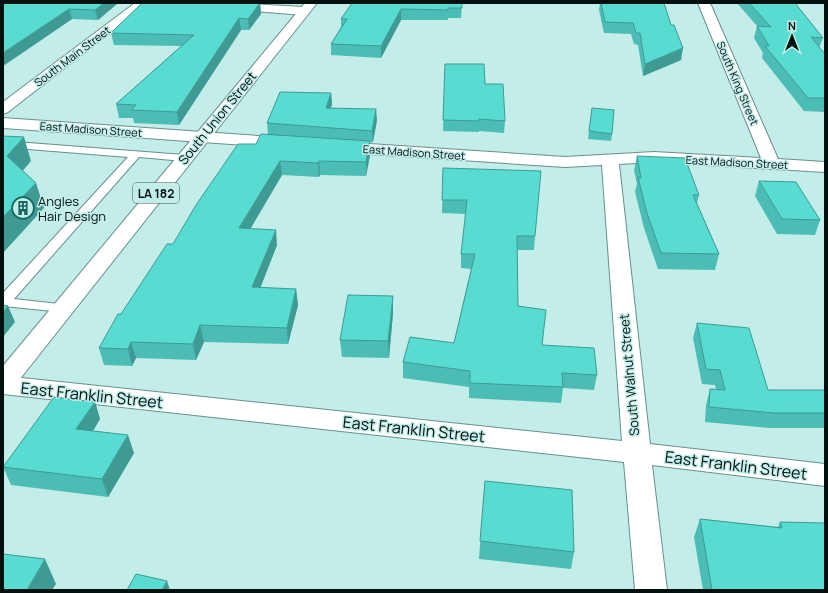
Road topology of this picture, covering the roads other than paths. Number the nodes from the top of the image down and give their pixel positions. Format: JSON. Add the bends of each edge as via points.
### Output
{"nodes":[{"id":1,"x":143,"y":3,"type":"edge"},
{"id":2,"x":151,"y":3,"type":"edge"},
{"id":3,"x":704,"y":3,"type":"edge"},
{"id":4,"x":220,"y":7,"type":"edge"},
{"id":5,"x":308,"y":7,"type":"edge"},
{"id":6,"x":3,"y":109,"type":"edge"},
{"id":7,"x":3,"y":123,"type":"edge"},
{"id":8,"x":201,"y":137,"type":"junction"},
{"id":9,"x":3,"y":144,"type":"edge"},
{"id":10,"x":136,"y":154,"type":"junction"},
{"id":11,"x":184,"y":158,"type":"junction"},
{"id":12,"x":610,"y":161,"type":"junction"},
{"id":13,"x":772,"y":164,"type":"junction"},
{"id":14,"x":825,"y":167,"type":"edge"},
{"id":15,"x":3,"y":302,"type":"edge"},
{"id":16,"x":63,"y":308,"type":"junction"},
{"id":17,"x":3,"y":384,"type":"edge"},
{"id":18,"x":636,"y":453,"type":"junction"},
{"id":19,"x":825,"y":475,"type":"edge"},
{"id":20,"x":651,"y":590,"type":"edge"}],
"edges":[{"from":1,"to":2,"type":"street"},
{"from":1,"to":6,"type":"street","name":"South Main Street"},
{"from":3,"to":13,"type":"street","name":"South King Street"},
{"from":4,"to":5,"type":"street"},
{"from":5,"to":8,"type":"street","name":"South Union Street","number":"LA 182"},
{"from":7,"to":8,"type":"street","name":"East Madison Street"},
{"from":8,"to":11,"type":"street","name":"South Union Street","number":"LA 182"},
{"from":8,"to":12,"type":"street","name":"East Madison Street","via":[[565,162]]},
{"from":9,"to":10,"type":"lane"},
{"from":10,"to":11,"type":"lane"},
{"from":10,"to":15,"type":"lane"},
{"from":11,"to":16,"type":"street","name":"South Union Street","number":"LA 182"},
{"from":12,"to":13,"type":"street","name":"East Madison Street","via":[[654,157]]},
{"from":12,"to":18,"type":"street","name":"South Walnut Street"},
{"from":13,"to":14,"type":"street","name":"East Madison Street"},
{"from":15,"to":16,"type":"lane"},
{"from":16,"to":17,"type":"street","name":"South Union Street","number":"LA 182"},
{"from":17,"to":18,"type":"street","name":"East Franklin Street"},
{"from":18,"to":19,"type":"street","name":"East Franklin Street"},
{"from":18,"to":20,"type":"street","name":"South Walnut Street"}]}
